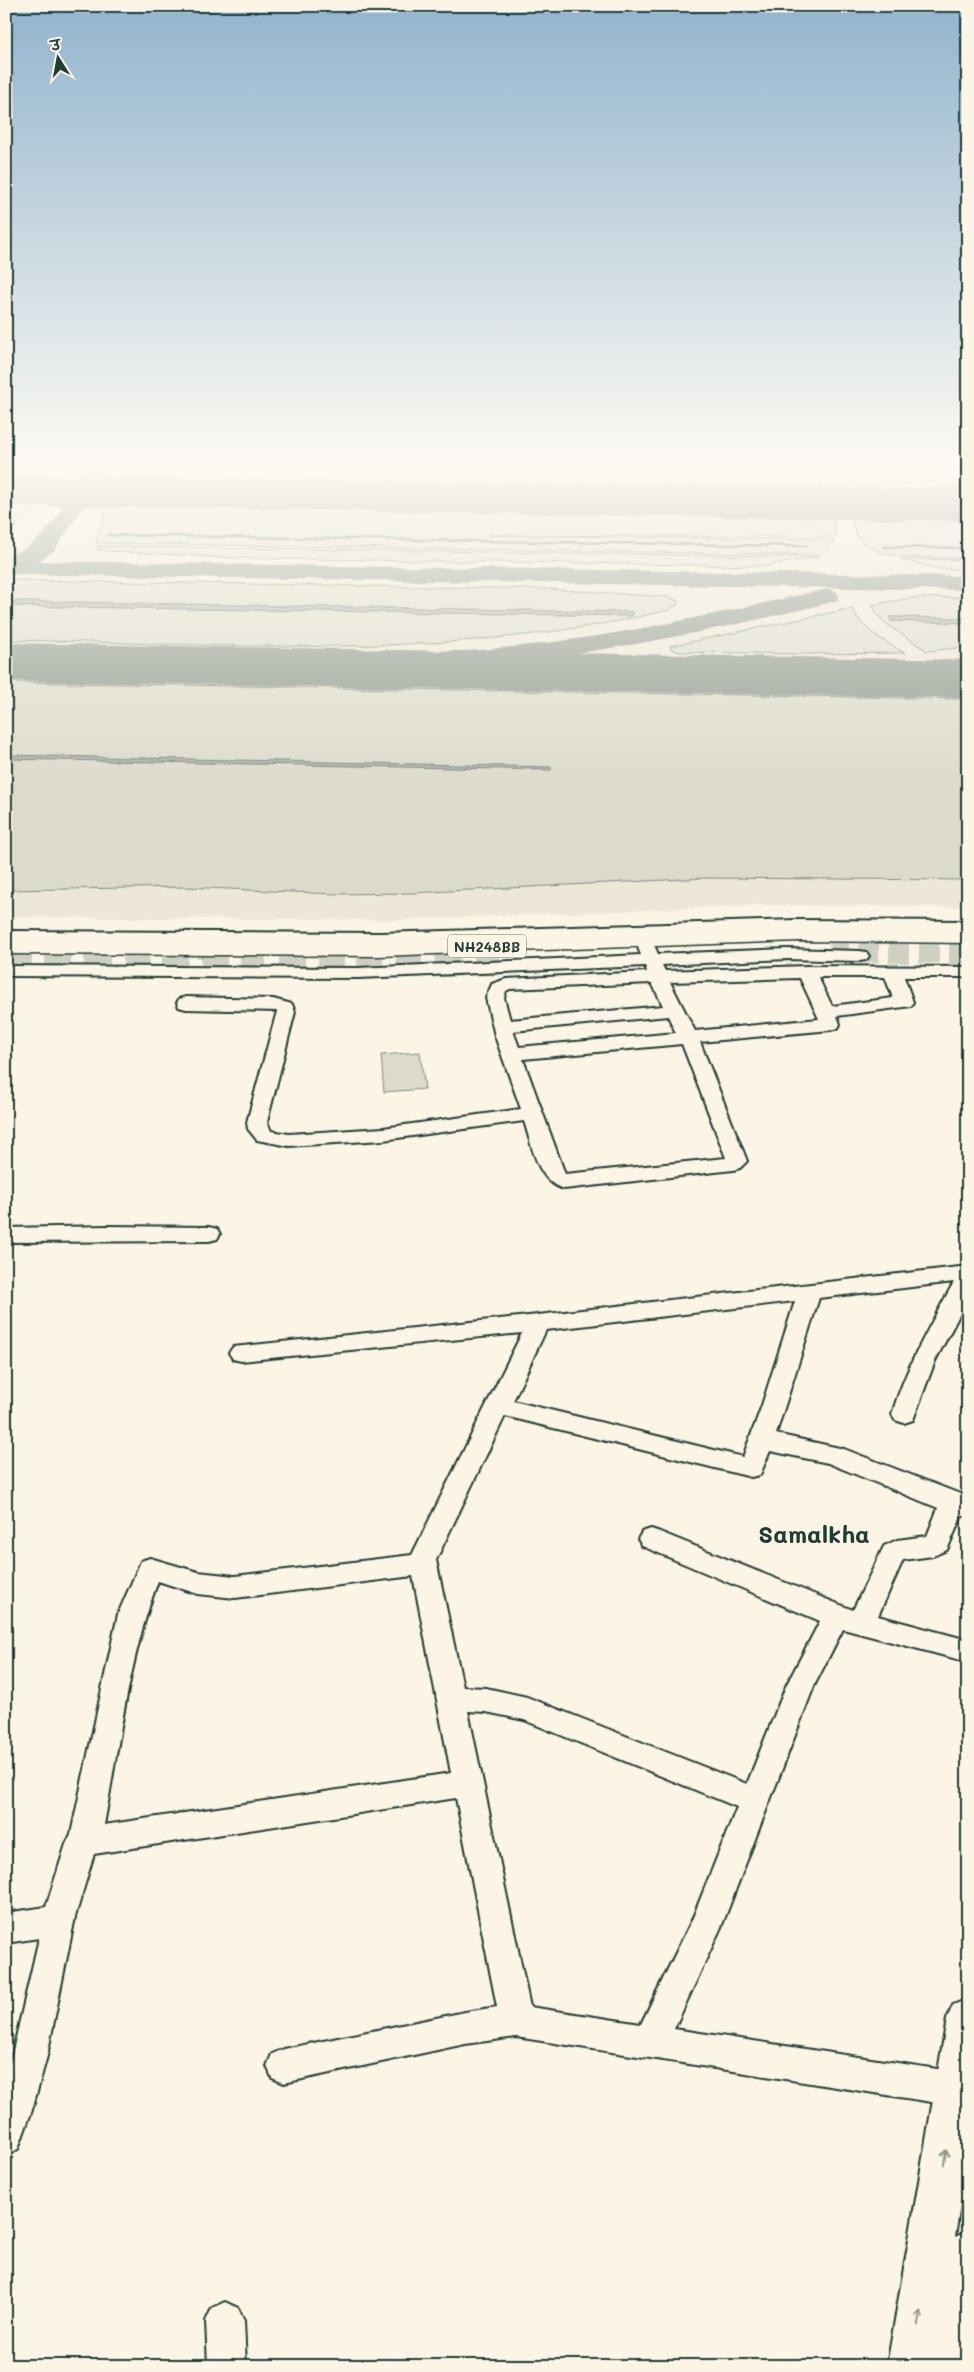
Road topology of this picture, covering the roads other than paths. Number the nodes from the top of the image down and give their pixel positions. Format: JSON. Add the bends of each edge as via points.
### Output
{"nodes":[{"id":1,"x":968,"y":926,"type":"edge"},
{"id":2,"x":6,"y":936,"type":"edge"},
{"id":3,"x":968,"y":936,"type":"tunnel mouth"},
{"id":4,"x":6,"y":947,"type":"edge"},
{"id":5,"x":968,"y":949,"type":"tunnel mouth"},
{"id":6,"x":650,"y":957,"type":"junction"},
{"id":7,"x":968,"y":958,"type":"tunnel mouth"},
{"id":8,"x":6,"y":959,"type":"edge"},
{"id":9,"x":892,"y":970,"type":"junction"},
{"id":10,"x":6,"y":971,"type":"edge"},
{"id":11,"x":806,"y":971,"type":"junction"},
{"id":12,"x":968,"y":972,"type":"edge"},
{"id":13,"x":186,"y":1003,"type":"dead end"},
{"id":14,"x":675,"y":1010,"type":"junction"},
{"id":15,"x":826,"y":1012,"type":"junction"},
{"id":16,"x":502,"y":1026,"type":"junction"},
{"id":17,"x":688,"y":1037,"type":"junction"},
{"id":18,"x":511,"y":1054,"type":"junction"},
{"id":19,"x":532,"y":1114,"type":"junction"},
{"id":20,"x":209,"y":1234,"type":"dead end"},
{"id":21,"x":6,"y":1235,"type":"edge"},
{"id":22,"x":968,"y":1272,"type":"edge"},
{"id":23,"x":968,"y":1277,"type":"edge"},
{"id":24,"x":809,"y":1292,"type":"junction"},
{"id":25,"x":538,"y":1323,"type":"junction"},
{"id":26,"x":241,"y":1353,"type":"dead end"},
{"id":27,"x":499,"y":1406,"type":"junction"},
{"id":28,"x":904,"y":1414,"type":"dead end"},
{"id":29,"x":762,"y":1440,"type":"junction"},
{"id":30,"x":960,"y":1505,"type":"edge"},
{"id":31,"x":651,"y":1539,"type":"dead end"},
{"id":32,"x":424,"y":1564,"type":"junction"},
{"id":33,"x":848,"y":1619,"type":"junction"},
{"id":34,"x":968,"y":1651,"type":"edge"},
{"id":35,"x":451,"y":1698,"type":"junction"},
{"id":36,"x":468,"y":1783,"type":"junction"},
{"id":37,"x":753,"y":1800,"type":"junction"},
{"id":38,"x":85,"y":1841,"type":"junction"},
{"id":39,"x":60,"y":1917,"type":"junction"},
{"id":40,"x":6,"y":1928,"type":"edge"},
{"id":41,"x":968,"y":2019,"type":"edge"},
{"id":42,"x":516,"y":2022,"type":"junction"},
{"id":43,"x":650,"y":2042,"type":"junction"},
{"id":44,"x":284,"y":2066,"type":"dead end"},
{"id":45,"x":957,"y":2089,"type":"junction"},
{"id":46,"x":6,"y":2137,"type":"edge"},
{"id":47,"x":968,"y":2254,"type":"edge"},
{"id":48,"x":224,"y":2321,"type":"dead end"},
{"id":49,"x":228,"y":2366,"type":"edge"},
{"id":50,"x":911,"y":2366,"type":"edge"},
{"id":51,"x":952,"y":2366,"type":"edge"}],
"edges":[{"from":1,"to":2,"type":"street","via":[[826,924],[360,938]]},
{"from":3,"to":6,"type":"highway","number":"NH248BB","via":[[855,934]]},
{"from":4,"to":6,"type":"highway","number":"NH248BB","via":[[369,949]]},
{"from":5,"to":6,"type":"highway","number":"NH248BB","via":[[803,947]]},
{"from":6,"to":7,"type":"street","via":[[787,954]]},
{"from":6,"to":8,"type":"highway","number":"NH248BB","via":[[381,961]]},
{"from":6,"to":10,"type":"street","via":[[358,973]]},
{"from":6,"to":11,"type":"street"},
{"from":6,"to":14,"type":"street"},
{"from":6,"to":16,"type":"street","via":[[506,984],[498,988],[495,995]]},
{"from":9,"to":11,"type":"street"},
{"from":9,"to":12,"type":"street"},
{"from":9,"to":15,"type":"street","via":[[904,1002]]},
{"from":11,"to":15,"type":"street"},
{"from":13,"to":19,"type":"street","via":[[285,1008],[257,1122],[264,1136],[289,1140],[383,1134]]},
{"from":14,"to":16,"type":"street"},
{"from":14,"to":17,"type":"street"},
{"from":15,"to":17,"type":"street","via":[[829,1024]]},
{"from":16,"to":18,"type":"street"},
{"from":17,"to":18,"type":"street"},
{"from":17,"to":19,"type":"street","via":[[736,1155],[736,1163],[564,1182],[552,1171]]},
{"from":18,"to":19,"type":"street"},
{"from":20,"to":21,"type":"street"},
{"from":22,"to":24,"type":"street"},
{"from":23,"to":28,"type":"street","via":[[932,1342],[908,1396]]},
{"from":24,"to":25,"type":"street"},
{"from":24,"to":29,"type":"street"},
{"from":25,"to":26,"type":"street"},
{"from":25,"to":27,"type":"street"},
{"from":27,"to":29,"type":"street","via":[[750,1468]]},
{"from":27,"to":32,"type":"street","via":[[428,1547]]},
{"from":29,"to":30,"type":"street","via":[[843,1458]]},
{"from":30,"to":33,"type":"street","via":[[938,1543],[893,1553]]},
{"from":31,"to":33,"type":"street"},
{"from":32,"to":35,"type":"street"},
{"from":32,"to":38,"type":"street","via":[[235,1587],[198,1583],[150,1568],[132,1614],[122,1656]]},
{"from":33,"to":34,"type":"street"},
{"from":33,"to":37,"type":"street","via":[[800,1686]]},
{"from":35,"to":36,"type":"street"},
{"from":35,"to":37,"type":"street","via":[[486,1700],[527,1709]]},
{"from":36,"to":38,"type":"street"},
{"from":36,"to":42,"type":"street"},
{"from":37,"to":43,"type":"street","via":[[706,1925]]},
{"from":38,"to":39,"type":"street","via":[[81,1844]]},
{"from":39,"to":40,"type":"street"},
{"from":39,"to":46,"type":"street","via":[[37,2031]]},
{"from":41,"to":45,"type":"main road"},
{"from":42,"to":43,"type":"street"},
{"from":42,"to":44,"type":"street","via":[[466,2028]]},
{"from":43,"to":45,"type":"street"},
{"from":50,"to":45,"type":"main road","one_way":true},
{"from":47,"to":51,"type":"main road"},
{"from":48,"to":49,"type":"street"}]}
